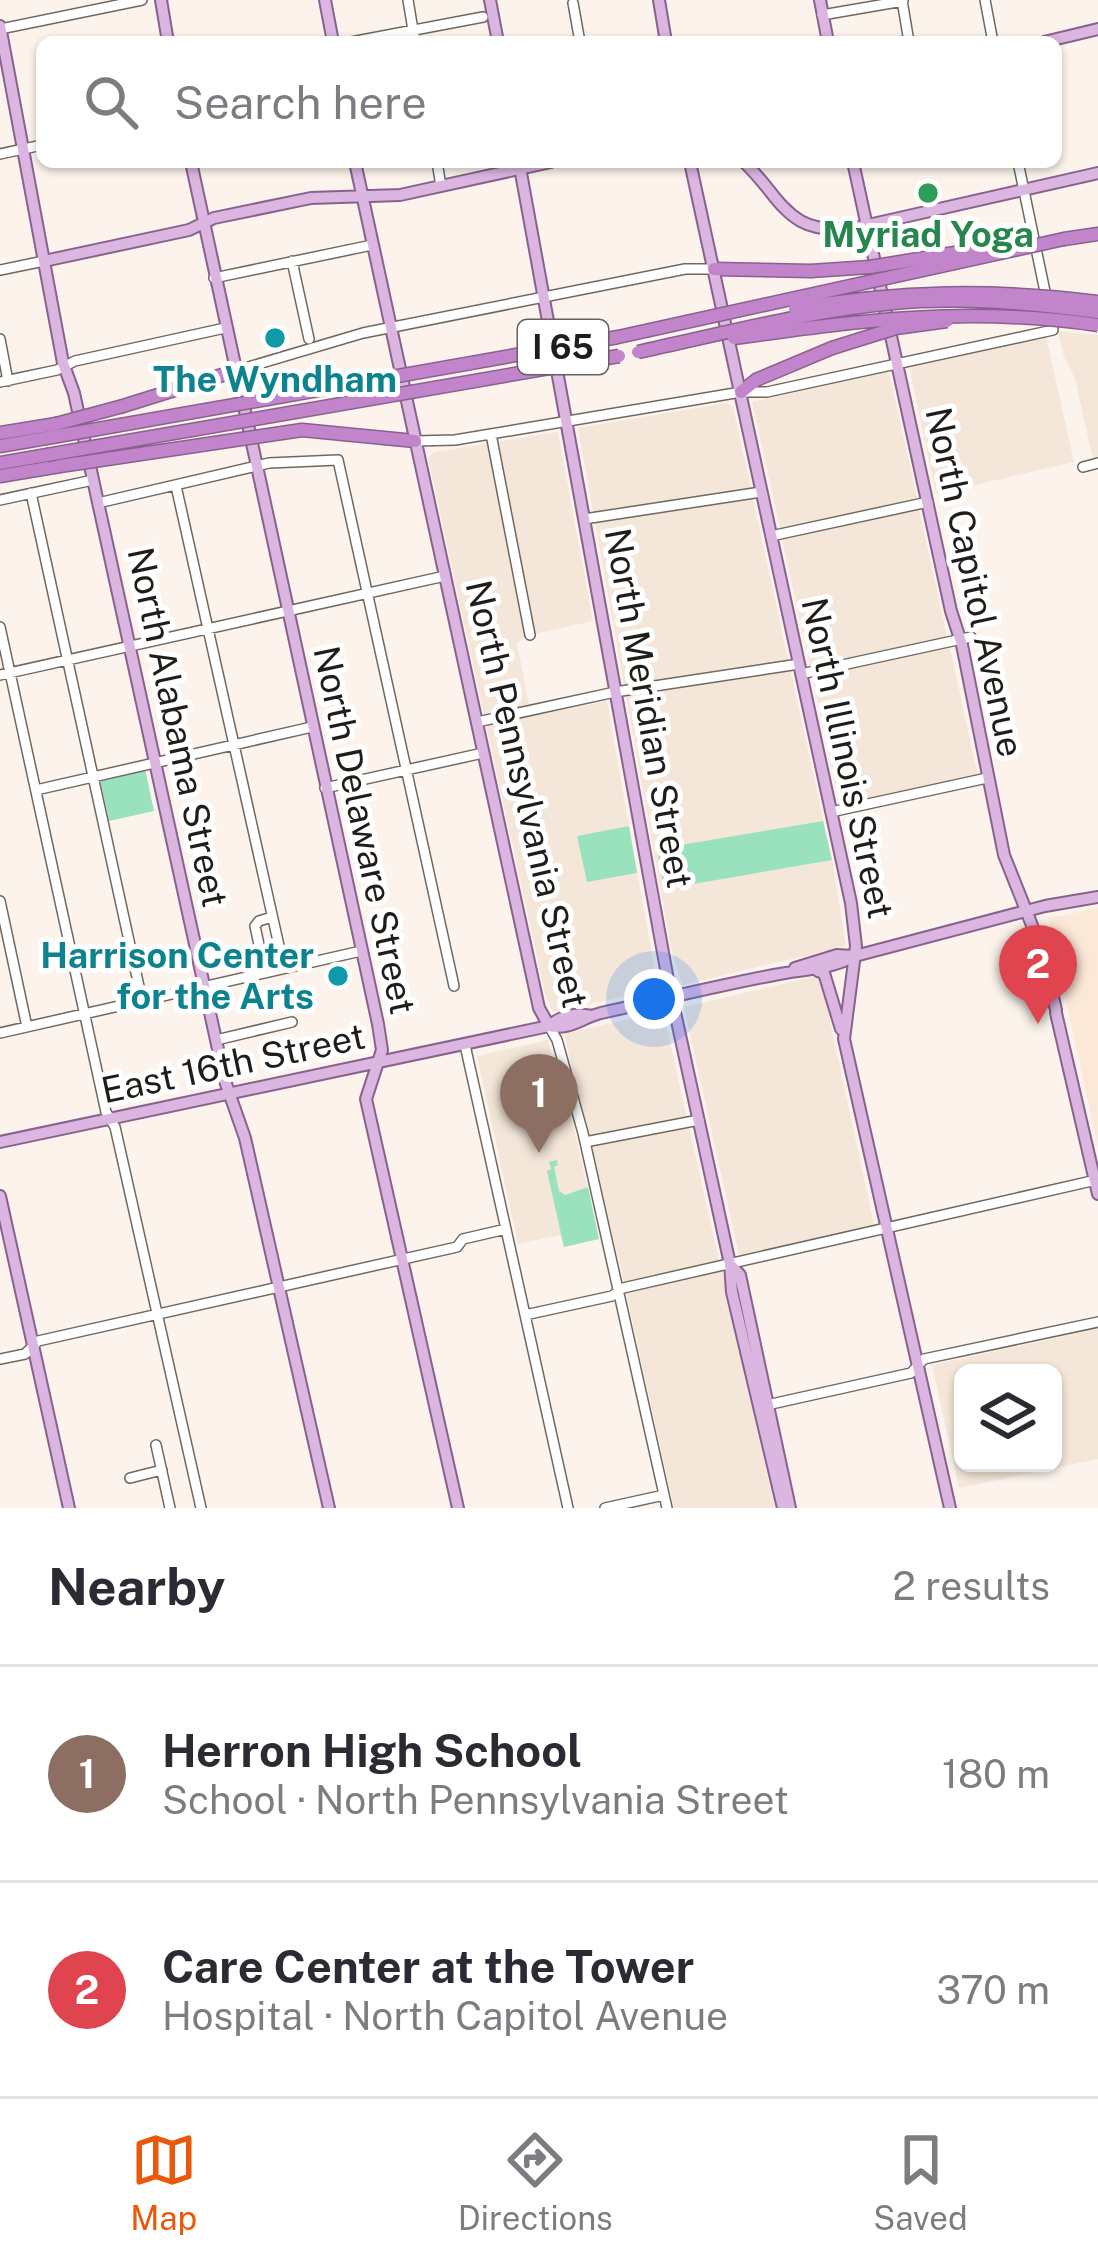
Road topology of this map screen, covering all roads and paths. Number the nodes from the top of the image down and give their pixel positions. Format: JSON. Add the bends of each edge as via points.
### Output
{"nodes":[{"id":1,"x":142,"y":0,"type":"edge"},
{"id":2,"x":161,"y":0,"type":"edge"},
{"id":3,"x":325,"y":0,"type":"edge"},
{"id":4,"x":408,"y":0,"type":"edge"},
{"id":5,"x":490,"y":0,"type":"edge"},
{"id":6,"x":658,"y":0,"type":"edge"},
{"id":7,"x":820,"y":0,"type":"edge"},
{"id":8,"x":902,"y":0,"type":"edge"},
{"id":9,"x":985,"y":0,"type":"edge"},
{"id":10,"x":573,"y":3,"type":"edge"},
{"id":11,"x":823,"y":15,"type":"junction"},
{"id":12,"x":483,"y":17,"type":"dead end"},
{"id":13,"x":0,"y":28,"type":"edge"},
{"id":14,"x":1098,"y":29,"type":"edge"},
{"id":15,"x":167,"y":36,"type":"edge"},
{"id":16,"x":332,"y":36,"type":"edge"},
{"id":17,"x":414,"y":36,"type":"edge"},
{"id":18,"x":497,"y":36,"type":"edge"},
{"id":19,"x":579,"y":36,"type":"edge"},
{"id":20,"x":665,"y":36,"type":"edge"},
{"id":21,"x":827,"y":36,"type":"edge"},
{"id":22,"x":908,"y":36,"type":"edge"},
{"id":23,"x":992,"y":36,"type":"edge"},
{"id":24,"x":1062,"y":38,"type":"edge"},
{"id":25,"x":36,"y":146,"type":"edge"},
{"id":26,"x":23,"y":149,"type":"junction"},
{"id":27,"x":0,"y":154,"type":"edge"},
{"id":28,"x":191,"y":168,"type":"edge"},
{"id":29,"x":357,"y":168,"type":"edge"},
{"id":30,"x":438,"y":168,"type":"edge"},
{"id":31,"x":509,"y":168,"type":"edge"},
{"id":32,"x":521,"y":168,"type":"edge"},
{"id":33,"x":691,"y":168,"type":"edge"},
{"id":34,"x":749,"y":168,"type":"edge"},
{"id":35,"x":854,"y":168,"type":"edge"},
{"id":36,"x":1019,"y":168,"type":"edge"},
{"id":37,"x":1098,"y":173,"type":"edge"},
{"id":38,"x":441,"y":186,"type":"junction"},
{"id":39,"x":1024,"y":190,"type":"junction"},
{"id":40,"x":362,"y":195,"type":"junction"},
{"id":41,"x":202,"y":224,"type":"junction"},
{"id":42,"x":867,"y":226,"type":"junction"},
{"id":43,"x":1098,"y":234,"type":"edge"},
{"id":44,"x":1064,"y":239,"type":"junction"},
{"id":45,"x":372,"y":244,"type":"junction"},
{"id":46,"x":44,"y":261,"type":"junction"},
{"id":47,"x":292,"y":261,"type":"junction"},
{"id":48,"x":714,"y":269,"type":"junction"},
{"id":49,"x":0,"y":270,"type":"edge"},
{"id":50,"x":214,"y":278,"type":"junction"},
{"id":51,"x":545,"y":299,"type":"junction"},
{"id":52,"x":1098,"y":302,"type":"edge"},
{"id":53,"x":1098,"y":312,"type":"edge"},
{"id":54,"x":1003,"y":314,"type":"junction"},
{"id":55,"x":1098,"y":325,"type":"edge"},
{"id":56,"x":225,"y":328,"type":"junction"},
{"id":57,"x":391,"y":328,"type":"junction"},
{"id":58,"x":648,"y":330,"type":"junction"},
{"id":59,"x":0,"y":339,"type":"edge"},
{"id":60,"x":309,"y":339,"type":"dead end"},
{"id":61,"x":638,"y":352,"type":"junction"},
{"id":62,"x":897,"y":364,"type":"junction"},
{"id":63,"x":64,"y":366,"type":"junction"},
{"id":64,"x":235,"y":371,"type":"junction"},
{"id":65,"x":4,"y":382,"type":"edge"},
{"id":66,"x":741,"y":392,"type":"junction"},
{"id":67,"x":566,"y":421,"type":"junction"},
{"id":68,"x":57,"y":430,"type":"junction"},
{"id":69,"x":0,"y":433,"type":"edge"},
{"id":70,"x":491,"y":434,"type":"junction"},
{"id":71,"x":415,"y":441,"type":"junction"},
{"id":72,"x":0,"y":446,"type":"edge"},
{"id":73,"x":0,"y":463,"type":"edge"},
{"id":74,"x":1098,"y":464,"type":"edge"},
{"id":75,"x":1083,"y":467,"type":"dead end"},
{"id":76,"x":256,"y":469,"type":"junction"},
{"id":77,"x":0,"y":476,"type":"edge"},
{"id":78,"x":93,"y":480,"type":"junction"},
{"id":79,"x":176,"y":486,"type":"junction"},
{"id":80,"x":761,"y":492,"type":"junction"},
{"id":81,"x":31,"y":494,"type":"junction"},
{"id":82,"x":0,"y":500,"type":"edge"},
{"id":83,"x":928,"y":502,"type":"junction"},
{"id":84,"x":98,"y":503,"type":"junction"},
{"id":85,"x":584,"y":519,"type":"junction"},
{"id":86,"x":771,"y":536,"type":"junction"},
{"id":87,"x":445,"y":576,"type":"junction"},
{"id":88,"x":368,"y":594,"type":"junction"},
{"id":89,"x":287,"y":612,"type":"junction"},
{"id":90,"x":0,"y":627,"type":"edge"},
{"id":91,"x":208,"y":629,"type":"junction"},
{"id":92,"x":530,"y":635,"type":"dead end"},
{"id":93,"x":966,"y":638,"type":"junction"},
{"id":94,"x":130,"y":646,"type":"junction"},
{"id":95,"x":68,"y":660,"type":"junction"},
{"id":96,"x":800,"y":669,"type":"junction"},
{"id":97,"x":5,"y":674,"type":"edge"},
{"id":98,"x":615,"y":692,"type":"junction"},
{"id":99,"x":476,"y":722,"type":"junction"},
{"id":100,"x":312,"y":728,"type":"junction"},
{"id":101,"x":233,"y":746,"type":"junction"},
{"id":102,"x":483,"y":753,"type":"junction"},
{"id":103,"x":155,"y":763,"type":"junction"},
{"id":104,"x":406,"y":770,"type":"junction"},
{"id":105,"x":93,"y":777,"type":"junction"},
{"id":106,"x":987,"y":778,"type":"junction"},
{"id":107,"x":326,"y":788,"type":"junction"},
{"id":108,"x":36,"y":790,"type":"junction"},
{"id":109,"x":831,"y":812,"type":"junction"},
{"id":110,"x":1098,"y":897,"type":"edge"},
{"id":111,"x":0,"y":902,"type":"edge"},
{"id":112,"x":1026,"y":910,"type":"junction"},
{"id":113,"x":272,"y":917,"type":"junction"},
{"id":114,"x":361,"y":950,"type":"junction"},
{"id":115,"x":855,"y":956,"type":"junction"},
{"id":116,"x":284,"y":968,"type":"junction"},
{"id":117,"x":815,"y":970,"type":"junction"},
{"id":118,"x":265,"y":973,"type":"junction"},
{"id":119,"x":777,"y":974,"type":"junction"},
{"id":120,"x":204,"y":986,"type":"junction"},
{"id":121,"x":454,"y":986,"type":"dead end"},
{"id":122,"x":671,"y":998,"type":"junction"},
{"id":123,"x":142,"y":1000,"type":"junction"},
{"id":124,"x":84,"y":1013,"type":"junction"},
{"id":125,"x":292,"y":1022,"type":"dead end"},
{"id":126,"x":549,"y":1025,"type":"junction"},
{"id":127,"x":27,"y":1027,"type":"junction"},
{"id":128,"x":0,"y":1033,"type":"edge"},
{"id":129,"x":844,"y":1039,"type":"junction"},
{"id":130,"x":216,"y":1040,"type":"junction"},
{"id":131,"x":465,"y":1045,"type":"junction"},
{"id":132,"x":378,"y":1062,"type":"junction"},
{"id":133,"x":229,"y":1093,"type":"junction"},
{"id":134,"x":110,"y":1120,"type":"junction"},
{"id":135,"x":698,"y":1120,"type":"junction"},
{"id":136,"x":0,"y":1142,"type":"edge"},
{"id":137,"x":585,"y":1142,"type":"junction"},
{"id":138,"x":1096,"y":1180,"type":"edge"},
{"id":139,"x":1098,"y":1194,"type":"edge"},
{"id":140,"x":0,"y":1196,"type":"edge"},
{"id":141,"x":888,"y":1228,"type":"junction"},
{"id":142,"x":506,"y":1229,"type":"junction"},
{"id":143,"x":401,"y":1259,"type":"junction"},
{"id":144,"x":730,"y":1264,"type":"junction"},
{"id":145,"x":279,"y":1287,"type":"junction"},
{"id":146,"x":619,"y":1291,"type":"junction"},
{"id":147,"x":157,"y":1314,"type":"junction"},
{"id":148,"x":525,"y":1315,"type":"junction"},
{"id":149,"x":1098,"y":1322,"type":"edge"},
{"id":150,"x":33,"y":1347,"type":"junction"},
{"id":151,"x":0,"y":1359,"type":"edge"},
{"id":152,"x":918,"y":1365,"type":"junction"},
{"id":153,"x":767,"y":1405,"type":"junction"},
{"id":154,"x":156,"y":1445,"type":"dead end"},
{"id":155,"x":162,"y":1470,"type":"junction"},
{"id":156,"x":130,"y":1478,"type":"dead end"},
{"id":157,"x":664,"y":1495,"type":"junction"},
{"id":158,"x":69,"y":1508,"type":"edge"},
{"id":159,"x":170,"y":1508,"type":"edge"},
{"id":160,"x":201,"y":1508,"type":"edge"},
{"id":161,"x":329,"y":1508,"type":"edge"},
{"id":162,"x":458,"y":1508,"type":"edge"},
{"id":163,"x":568,"y":1508,"type":"edge"},
{"id":164,"x":605,"y":1508,"type":"edge"},
{"id":165,"x":667,"y":1508,"type":"edge"},
{"id":166,"x":787,"y":1508,"type":"edge"},
{"id":167,"x":950,"y":1508,"type":"edge"}],
"edges":[{"from":1,"to":13,"type":"street"},
{"from":2,"to":15,"type":"main road"},
{"from":3,"to":16,"type":"main road"},
{"from":4,"to":17,"type":"street"},
{"from":5,"to":18,"type":"main road"},
{"from":6,"to":20,"type":"main road"},
{"from":7,"to":11,"type":"main road"},
{"from":8,"to":11,"type":"street"},
{"from":8,"to":22,"type":"street"},
{"from":9,"to":23,"type":"street"},
{"from":10,"to":19,"type":"street"},
{"from":11,"to":21,"type":"main road"},
{"from":12,"to":17,"type":"street"},
{"from":13,"to":26,"type":"main road","name":"North Alabama Street"},
{"from":14,"to":24,"type":"main road"},
{"from":25,"to":26,"type":"street"},
{"from":26,"to":27,"type":"street"},
{"from":26,"to":46,"type":"main road","name":"North Alabama Street"},
{"from":28,"to":41,"type":"main road","name":"North Delaware Street"},
{"from":29,"to":40,"type":"main road","name":"North Pennsylvania Street"},
{"from":30,"to":38,"type":"street"},
{"from":31,"to":38,"type":"main road"},
{"from":32,"to":51,"type":"main road","name":"North Meridian Street"},
{"from":33,"to":48,"type":"main road","name":"North Illinois Street"},
{"from":34,"to":42,"type":"main road","via":[[801,221],[833,230]]},
{"from":35,"to":42,"type":"main road","name":"North Capitol Avenue"},
{"from":36,"to":39,"type":"street"},
{"from":37,"to":39,"type":"main road"},
{"from":38,"to":40,"type":"main road"},
{"from":39,"to":42,"type":"main road"},
{"from":39,"to":62,"type":"street","via":[[1053,330]]},
{"from":40,"to":41,"type":"main road","via":[[311,198]]},
{"from":40,"to":45,"type":"main road","name":"North Pennsylvania Street"},
{"from":41,"to":46,"type":"main road"},
{"from":41,"to":50,"type":"main road","name":"North Delaware Street"},
{"from":42,"to":62,"type":"main road","name":"North Capitol Avenue"},
{"from":43,"to":44,"type":"highway","number":"I 65"},
{"from":44,"to":48,"type":"highway","bridge":true,"via":[[856,269]]},
{"from":44,"to":58,"type":"highway","number":"I 65","bridge":true},
{"from":45,"to":47,"type":"street"},
{"from":45,"to":57,"type":"main road","name":"North Pennsylvania Street"},
{"from":46,"to":49,"type":"street"},
{"from":46,"to":63,"type":"main road","name":"North Alabama Street"},
{"from":47,"to":50,"type":"street"},
{"from":47,"to":60,"type":"street"},
{"from":48,"to":51,"type":"street"},
{"from":48,"to":66,"type":"main road","name":"North Illinois Street"},
{"from":50,"to":56,"type":"main road","name":"North Delaware Street"},
{"from":51,"to":57,"type":"street"},
{"from":51,"to":67,"type":"main road","name":"North Meridian Street"},
{"from":52,"to":58,"type":"highway","bridge":true,"via":[[994,291],[906,293]]},
{"from":53,"to":61,"type":"highway","bridge":true,"via":[[999,301],[893,303]]},
{"from":54,"to":55,"type":"highway","number":"I 65","bridge":true},
{"from":54,"to":61,"type":"highway","number":"I 65","bridge":true,"via":[[897,316]]},
{"from":54,"to":66,"type":"highway","bridge":true,"via":[[896,328]]},
{"from":56,"to":63,"type":"street"},
{"from":56,"to":64,"type":"main road","name":"North Delaware Street"},
{"from":57,"to":64,"type":"street"},
{"from":57,"to":71,"type":"main road","name":"North Pennsylvania Street"},
{"from":58,"to":68,"type":"highway","number":"I 65","bridge":true},
{"from":59,"to":65,"type":"street"},
{"from":61,"to":73,"type":"highway","number":"I 65","bridge":true},
{"from":62,"to":66,"type":"street"},
{"from":62,"to":83,"type":"main road","name":"North Capitol Avenue"},
{"from":63,"to":65,"type":"street"},
{"from":63,"to":78,"type":"main road","name":"North Alabama Street"},
{"from":64,"to":68,"type":"highway","bridge":true},
{"from":64,"to":76,"type":"main road","name":"North Delaware Street"},
{"from":66,"to":67,"type":"street"},
{"from":66,"to":80,"type":"main road","name":"North Illinois Street"},
{"from":67,"to":70,"type":"street"},
{"from":67,"to":85,"type":"main road","name":"North Meridian Street"},
{"from":68,"to":69,"type":"highway"},
{"from":68,"to":72,"type":"highway","number":"I 65"},
{"from":70,"to":71,"type":"street"},
{"from":70,"to":92,"type":"street"},
{"from":71,"to":77,"type":"highway","bridge":true,"via":[[302,430]]},
{"from":71,"to":87,"type":"main road","name":"North Pennsylvania Street"},
{"from":74,"to":75,"type":"street"},
{"from":76,"to":79,"type":"street"},
{"from":76,"to":88,"type":"street","via":[[338,460]]},
{"from":76,"to":89,"type":"main road","name":"North Delaware Street"},
{"from":78,"to":81,"type":"street"},
{"from":78,"to":84,"type":"main road","name":"North Alabama Street"},
{"from":79,"to":84,"type":"street"},
{"from":79,"to":91,"type":"street"},
{"from":80,"to":85,"type":"street"},
{"from":80,"to":86,"type":"main road","name":"North Illinois Street"},
{"from":81,"to":82,"type":"street"},
{"from":81,"to":95,"type":"street"},
{"from":83,"to":86,"type":"street"},
{"from":83,"to":93,"type":"main road","name":"North Capitol Avenue"},
{"from":84,"to":94,"type":"main road","name":"North Alabama Street"},
{"from":85,"to":98,"type":"main road","name":"North Meridian Street"},
{"from":86,"to":96,"type":"main road","name":"North Illinois Street"},
{"from":87,"to":88,"type":"street"},
{"from":87,"to":99,"type":"main road","name":"North Pennsylvania Street"},
{"from":88,"to":89,"type":"street"},
{"from":88,"to":104,"type":"street"},
{"from":89,"to":91,"type":"street"},
{"from":89,"to":100,"type":"main road","name":"North Delaware Street"},
{"from":90,"to":97,"type":"street"},
{"from":91,"to":94,"type":"street"},
{"from":91,"to":101,"type":"street"},
{"from":93,"to":96,"type":"street"},
{"from":93,"to":106,"type":"main road","name":"North Capitol Avenue"},
{"from":94,"to":95,"type":"street"},
{"from":94,"to":103,"type":"main road","name":"North Alabama Street"},
{"from":95,"to":97,"type":"street"},
{"from":95,"to":105,"type":"street"},
{"from":96,"to":98,"type":"street"},
{"from":96,"to":109,"type":"main road","name":"North Illinois Street"},
{"from":97,"to":108,"type":"street"},
{"from":98,"to":99,"type":"street"},
{"from":98,"to":122,"type":"main road","name":"North Meridian Street"},
{"from":99,"to":102,"type":"main road","name":"North Pennsylvania Street"},
{"from":100,"to":101,"type":"street"},
{"from":100,"to":107,"type":"main road","name":"North Delaware Street"},
{"from":101,"to":103,"type":"street"},
{"from":101,"to":113,"type":"street"},
{"from":102,"to":104,"type":"street"},
{"from":102,"to":126,"type":"main road","name":"North Pennsylvania Street"},
{"from":103,"to":105,"type":"street"},
{"from":103,"to":120,"type":"main road","name":"North Alabama Street"},
{"from":104,"to":107,"type":"street"},
{"from":104,"to":121,"type":"street"},
{"from":105,"to":108,"type":"street"},
{"from":105,"to":123,"type":"street"},
{"from":106,"to":109,"type":"street"},
{"from":106,"to":112,"type":"main road","name":"North Capitol Avenue"},
{"from":107,"to":114,"type":"main road","name":"North Delaware Street"},
{"from":108,"to":124,"type":"street"},
{"from":109,"to":115,"type":"main road","name":"North Illinois Street"},
{"from":110,"to":112,"type":"main road"},
{"from":111,"to":127,"type":"street"},
{"from":112,"to":115,"type":"main road"},
{"from":112,"to":138,"type":"main road","name":"North Capitol Avenue"},
{"from":113,"to":116,"type":"street"},
{"from":113,"to":118,"type":"street","via":[[256,926]]},
{"from":114,"to":116,"type":"street"},
{"from":114,"to":132,"type":"main road","name":"North Delaware Street","via":[[382,1044]]},
{"from":115,"to":117,"type":"main road"},
{"from":115,"to":119,"type":"main road"},
{"from":115,"to":129,"type":"main road","name":"North Illinois Street"},
{"from":116,"to":118,"type":"street"},
{"from":117,"to":119,"type":"main road"},
{"from":117,"to":129,"type":"main road","via":[[824,974]]},
{"from":118,"to":120,"type":"street"},
{"from":119,"to":122,"type":"main road","name":"East 16th Street"},
{"from":120,"to":123,"type":"street"},
{"from":120,"to":130,"type":"main road","name":"North Alabama Street"},
{"from":122,"to":126,"type":"main road","name":"East 16th Street"},
{"from":122,"to":135,"type":"main road","name":"North Meridian Street"},
{"from":123,"to":124,"type":"street"},
{"from":124,"to":127,"type":"street"},
{"from":124,"to":134,"type":"street"},
{"from":125,"to":130,"type":"street"},
{"from":126,"to":131,"type":"main road","name":"East 16th Street"},
{"from":126,"to":137,"type":"street","name":"North Pennsylvania Street"},
{"from":127,"to":128,"type":"street"},
{"from":129,"to":141,"type":"main road","name":"North Illinois Street"},
{"from":130,"to":133,"type":"main road","name":"North Alabama Street"},
{"from":131,"to":132,"type":"main road","name":"East 16th Street"},
{"from":131,"to":142,"type":"street"},
{"from":132,"to":133,"type":"main road","name":"East 16th Street"},
{"from":132,"to":143,"type":"main road","name":"North Delaware Street","via":[[365,1100]]},
{"from":133,"to":134,"type":"main road","name":"East 16th Street"},
{"from":133,"to":145,"type":"main road","name":"North Alabama Street"},
{"from":134,"to":136,"type":"main road","name":"East 16th Street"},
{"from":134,"to":147,"type":"street"},
{"from":135,"to":137,"type":"street"},
{"from":135,"to":144,"type":"main road","name":"North Meridian Street"},
{"from":137,"to":146,"type":"street","name":"North Pennsylvania Street"},
{"from":138,"to":139,"type":"main road","name":"North Capitol Avenue"},
{"from":138,"to":141,"type":"street"},
{"from":140,"to":150,"type":"main road"},
{"from":141,"to":144,"type":"street"},
{"from":141,"to":152,"type":"main road","name":"North Illinois Street"},
{"from":142,"to":143,"type":"street"},
{"from":142,"to":148,"type":"street"},
{"from":143,"to":145,"type":"street"},
{"from":143,"to":162,"type":"main road","name":"North Delaware Street"},
{"from":144,"to":146,"type":"street"},
{"from":144,"to":153,"type":"main road","name":"North Meridian Street","via":[[740,1275]]},
{"from":144,"to":166,"type":"main road","name":"North Meridian Street"},
{"from":145,"to":147,"type":"street"},
{"from":145,"to":161,"type":"main road","name":"North Alabama Street"},
{"from":146,"to":148,"type":"street"},
{"from":146,"to":157,"type":"street","name":"North Pennsylvania Street"},
{"from":147,"to":150,"type":"street"},
{"from":147,"to":160,"type":"street"},
{"from":148,"to":163,"type":"street"},
{"from":149,"to":152,"type":"street"},
{"from":150,"to":151,"type":"street"},
{"from":150,"to":158,"type":"main road"},
{"from":152,"to":153,"type":"street"},
{"from":152,"to":167,"type":"main road","name":"North Illinois Street"},
{"from":153,"to":166,"type":"main road","name":"North Meridian Street"},
{"from":154,"to":155,"type":"street"},
{"from":155,"to":156,"type":"street"},
{"from":155,"to":159,"type":"street"},
{"from":157,"to":164,"type":"street"},
{"from":157,"to":165,"type":"street","name":"North Pennsylvania Street"}]}
